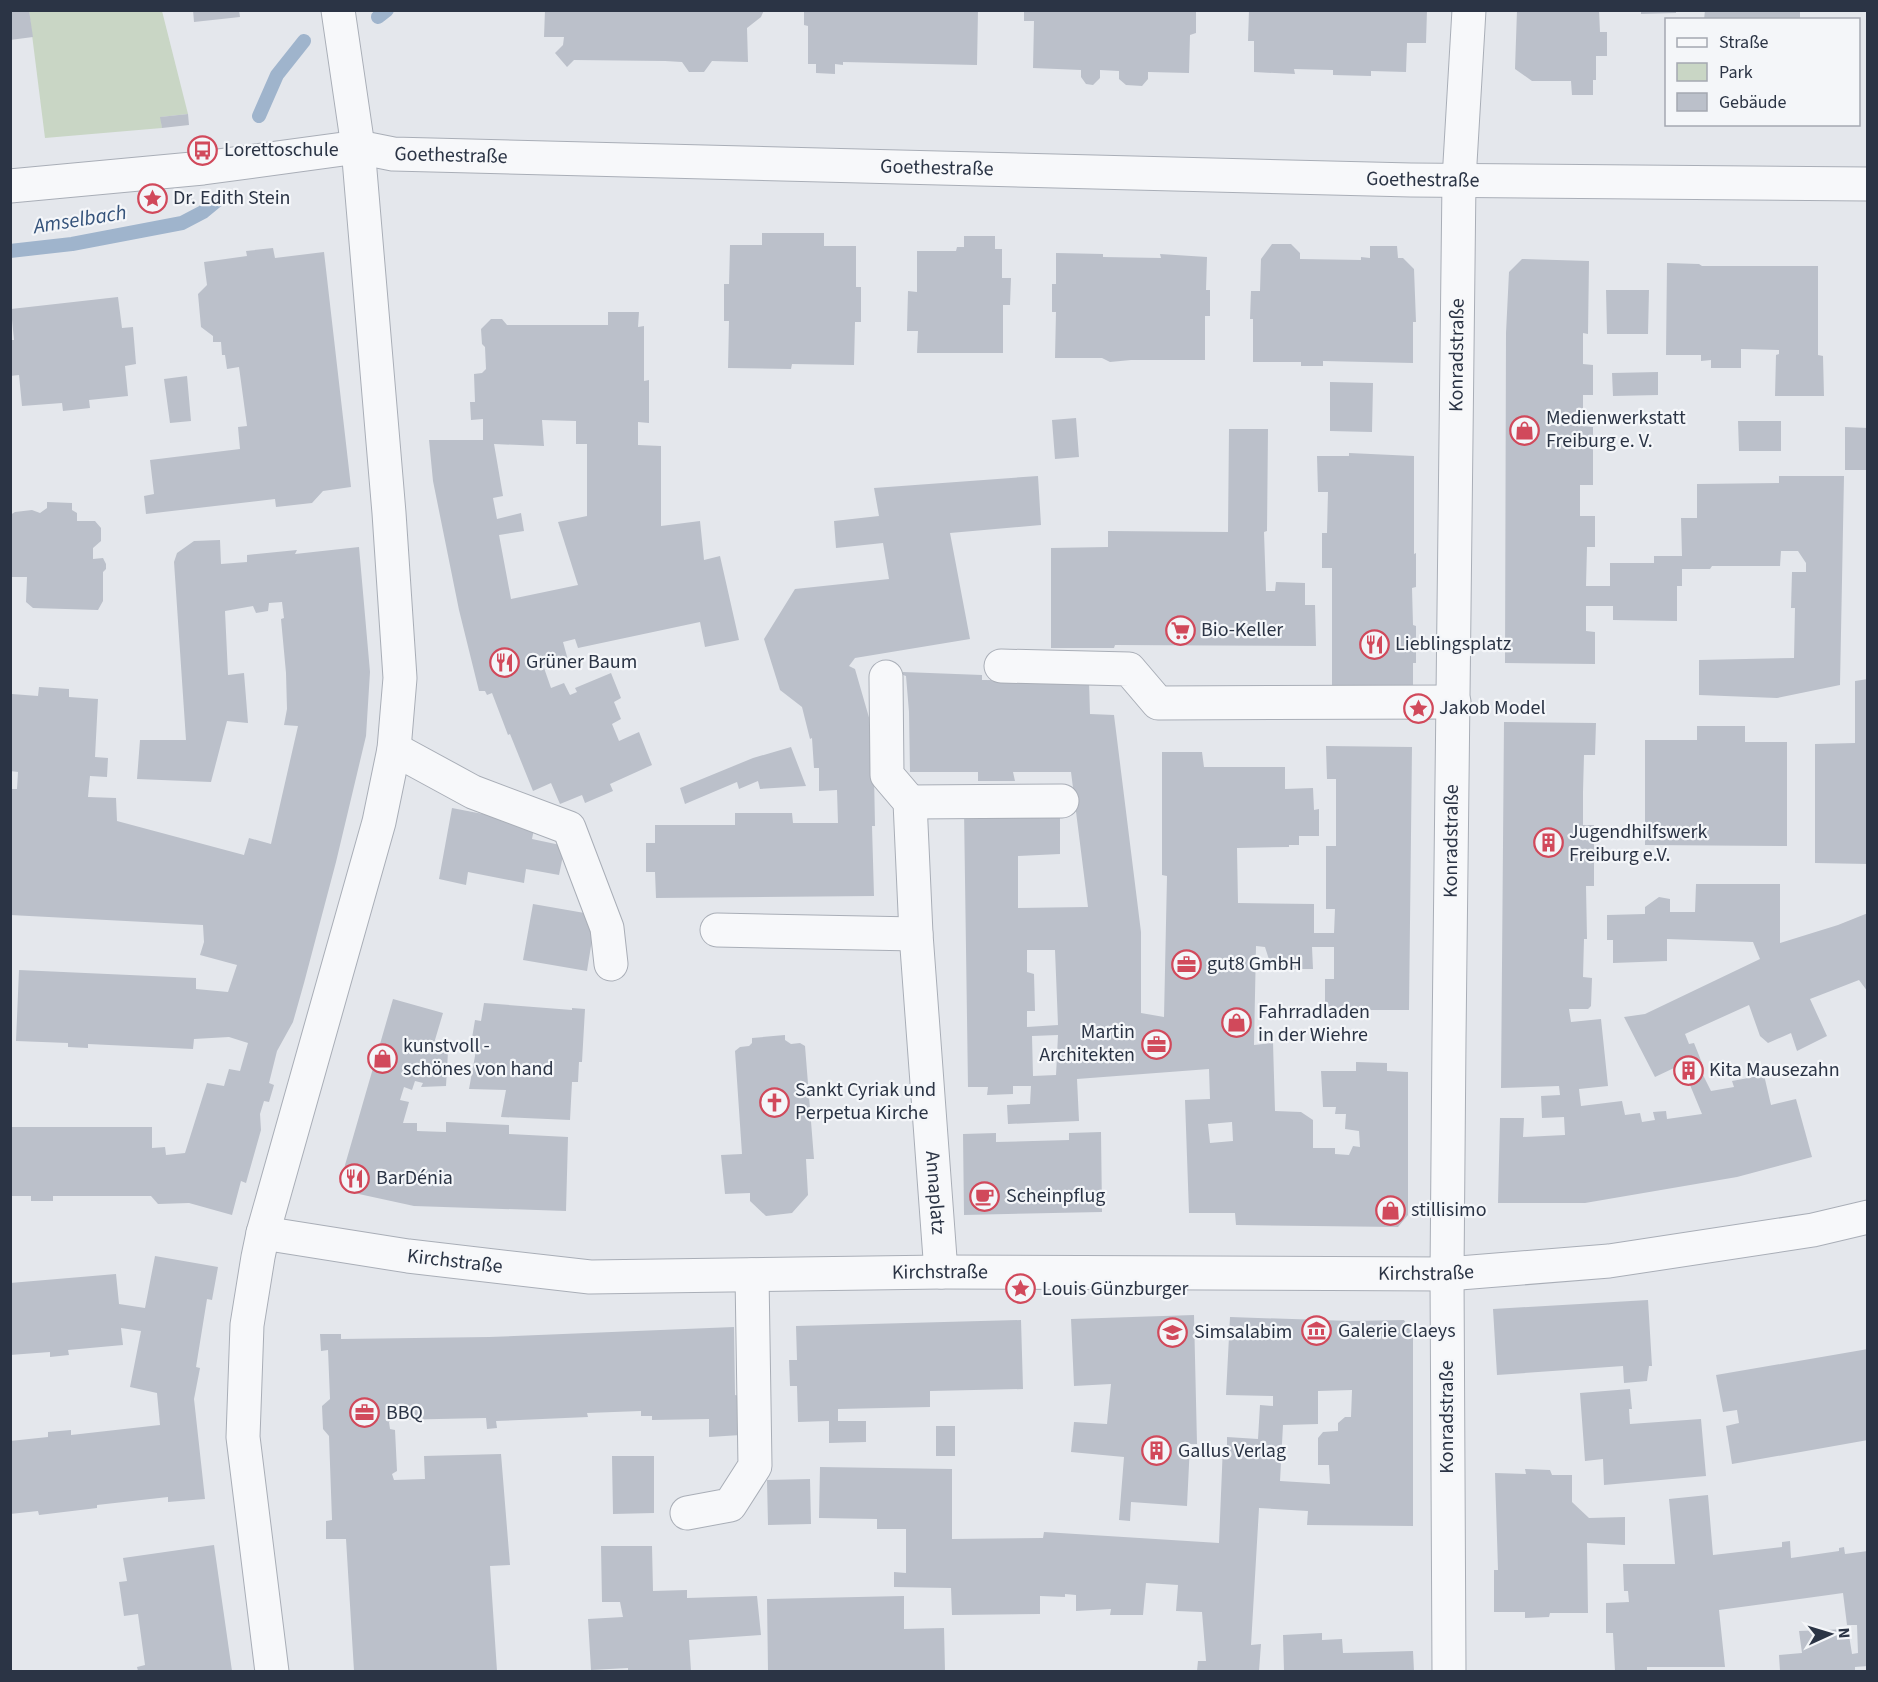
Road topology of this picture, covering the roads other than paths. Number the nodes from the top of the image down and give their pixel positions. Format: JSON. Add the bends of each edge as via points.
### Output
{"nodes":[{"id":1,"x":338,"y":10,"type":"edge"},
{"id":2,"x":1469,"y":10,"type":"edge"},
{"id":3,"x":358,"y":147,"type":"junction"},
{"id":4,"x":1460,"y":180,"type":"junction"},
{"id":5,"x":1868,"y":184,"type":"edge"},
{"id":6,"x":10,"y":186,"type":"edge"},
{"id":7,"x":1001,"y":666,"type":"dead end"},
{"id":8,"x":886,"y":677,"type":"dead end"},
{"id":9,"x":1454,"y":702,"type":"junction"},
{"id":10,"x":394,"y":749,"type":"junction"},
{"id":11,"x":1062,"y":801,"type":"dead end"},
{"id":12,"x":910,"y":802,"type":"junction"},
{"id":13,"x":717,"y":930,"type":"dead end"},
{"id":14,"x":916,"y":934,"type":"junction"},
{"id":15,"x":611,"y":964,"type":"dead end"},
{"id":16,"x":1868,"y":1218,"type":"edge"},
{"id":17,"x":263,"y":1233,"type":"junction"},
{"id":18,"x":942,"y":1272,"type":"junction"},
{"id":19,"x":1447,"y":1274,"type":"junction"},
{"id":20,"x":752,"y":1275,"type":"junction"},
{"id":21,"x":687,"y":1513,"type":"dead end"},
{"id":22,"x":272,"y":1671,"type":"edge"},
{"id":23,"x":1449,"y":1671,"type":"edge"}],
"edges":[{"from":1,"to":3,"type":"street"},
{"from":2,"to":4,"type":"street","name":"Konradstraße"},
{"from":3,"to":4,"type":"street","name":"Goethestraße","via":[[393,154]]},
{"from":3,"to":6,"type":"street","name":"Goethestraße","via":[[203,168]]},
{"from":3,"to":10,"type":"street","via":[[400,678]]},
{"from":4,"to":5,"type":"street","name":"Goethestraße"},
{"from":4,"to":9,"type":"street","name":"Konradstraße"},
{"from":7,"to":9,"type":"street","via":[[1129,669],[1158,703]]},
{"from":8,"to":12,"type":"street","via":[[887,776]]},
{"from":9,"to":19,"type":"street","name":"Konradstraße"},
{"from":10,"to":15,"type":"street","via":[[473,792],[569,828],[607,928]]},
{"from":10,"to":17,"type":"street","via":[[379,822]]},
{"from":11,"to":12,"type":"street"},
{"from":12,"to":14,"type":"street","name":"Annaplatz"},
{"from":13,"to":14,"type":"street"},
{"from":14,"to":18,"type":"street","name":"Annaplatz"},
{"from":16,"to":19,"type":"street","name":"Kirchstraße","via":[[1609,1261]]},
{"from":17,"to":20,"type":"street","name":"Kirchstraße","via":[[408,1256],[590,1276]]},
{"from":17,"to":22,"type":"street","via":[[247,1325],[243,1437]]},
{"from":18,"to":19,"type":"street","name":"Kirchstraße"},
{"from":18,"to":20,"type":"street","name":"Kirchstraße"},
{"from":19,"to":23,"type":"street","name":"Konradstraße"},
{"from":20,"to":21,"type":"street","via":[[755,1466],[730,1505]]}]}
